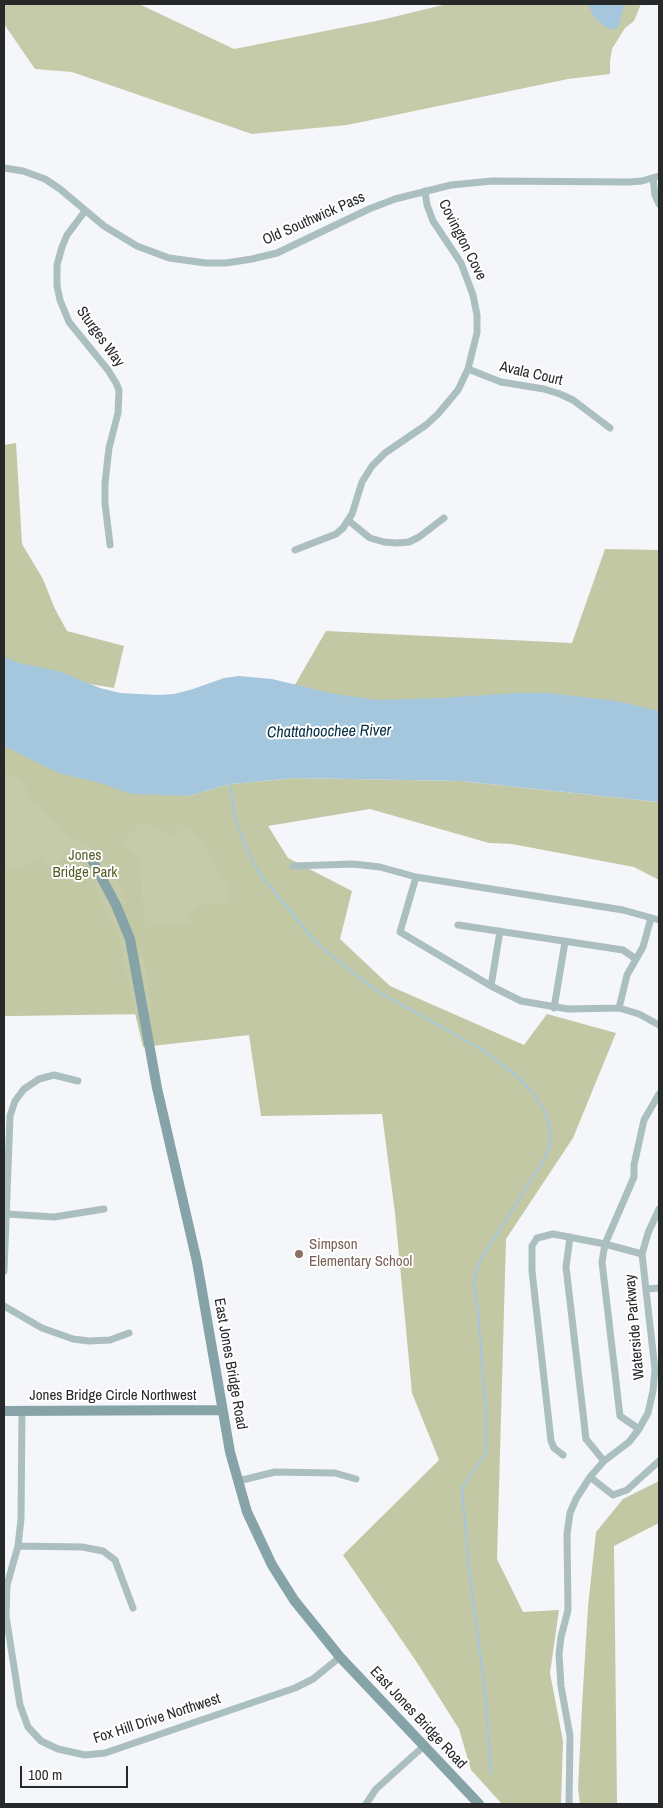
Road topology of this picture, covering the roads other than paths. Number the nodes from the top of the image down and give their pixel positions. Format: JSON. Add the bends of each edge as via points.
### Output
{"nodes":[{"id":1,"x":4,"y":168,"type":"edge"},
{"id":2,"x":656,"y":177,"type":"edge"},
{"id":3,"x":425,"y":190,"type":"junction"},
{"id":4,"x":659,"y":204,"type":"edge"},
{"id":5,"x":85,"y":211,"type":"junction"},
{"id":6,"x":468,"y":369,"type":"junction"},
{"id":7,"x":610,"y":428,"type":"dead end"},
{"id":8,"x":444,"y":518,"type":"dead end"},
{"id":9,"x":349,"y":521,"type":"junction"},
{"id":10,"x":110,"y":545,"type":"dead end"},
{"id":11,"x":295,"y":550,"type":"dead end"},
{"id":12,"x":92,"y":860,"type":"dead end"},
{"id":13,"x":293,"y":866,"type":"dead end"},
{"id":14,"x":416,"y":877,"type":"junction"},
{"id":15,"x":651,"y":918,"type":"junction"},
{"id":16,"x":659,"y":920,"type":"edge"},
{"id":17,"x":458,"y":925,"type":"dead end"},
{"id":18,"x":500,"y":931,"type":"junction"},
{"id":19,"x":565,"y":942,"type":"junction"},
{"id":20,"x":636,"y":959,"type":"junction"},
{"id":21,"x":491,"y":986,"type":"junction"},
{"id":22,"x":554,"y":1008,"type":"junction"},
{"id":23,"x":620,"y":1008,"type":"junction"},
{"id":24,"x":659,"y":1025,"type":"edge"},
{"id":25,"x":78,"y":1081,"type":"dead end"},
{"id":26,"x":659,"y":1094,"type":"edge"},
{"id":27,"x":104,"y":1209,"type":"dead end"},
{"id":28,"x":659,"y":1209,"type":"edge"},
{"id":29,"x":7,"y":1214,"type":"junction"},
{"id":30,"x":570,"y":1237,"type":"junction"},
{"id":31,"x":605,"y":1244,"type":"junction"},
{"id":32,"x":642,"y":1254,"type":"junction"},
{"id":33,"x":4,"y":1271,"type":"edge"},
{"id":34,"x":659,"y":1288,"type":"edge"},
{"id":35,"x":647,"y":1289,"type":"junction"},
{"id":36,"x":4,"y":1306,"type":"edge"},
{"id":37,"x":129,"y":1333,"type":"dead end"},
{"id":38,"x":657,"y":1370,"type":"edge"},
{"id":39,"x":222,"y":1410,"type":"junction"},
{"id":40,"x":4,"y":1411,"type":"edge"},
{"id":41,"x":22,"y":1411,"type":"junction"},
{"id":42,"x":639,"y":1429,"type":"junction"},
{"id":43,"x":563,"y":1455,"type":"dead end"},
{"id":44,"x":604,"y":1461,"type":"junction"},
{"id":45,"x":659,"y":1461,"type":"edge"},
{"id":46,"x":590,"y":1477,"type":"junction"},
{"id":47,"x":356,"y":1479,"type":"dead end"},
{"id":48,"x":238,"y":1481,"type":"junction"},
{"id":49,"x":18,"y":1546,"type":"junction"},
{"id":50,"x":133,"y":1608,"type":"dead end"},
{"id":51,"x":340,"y":1656,"type":"junction"},
{"id":52,"x":425,"y":1745,"type":"junction"},
{"id":53,"x":366,"y":1804,"type":"edge"},
{"id":54,"x":479,"y":1804,"type":"edge"},
{"id":55,"x":569,"y":1804,"type":"edge"}],
"edges":[{"from":1,"to":5,"type":"street","name":"Old Southwick Pass","via":[[45,180]]},
{"from":2,"to":3,"type":"street","name":"Old Southwick Pass","via":[[629,182],[492,181]]},
{"from":2,"to":4,"type":"street","via":[[655,195]]},
{"from":3,"to":5,"type":"street","name":"Old Southwick Pass","via":[[369,209],[277,253],[226,263],[188,261],[155,253],[120,236]]},
{"from":3,"to":6,"type":"street","name":"Covington Cove","via":[[433,220],[461,263],[473,296],[477,333]]},
{"from":5,"to":10,"type":"street","name":"Sturges Way","via":[[62,247],[57,265],[57,286],[69,322],[108,370],[119,390],[105,483]]},
{"from":6,"to":7,"type":"street","name":"Avala Court","via":[[501,382],[560,394]]},
{"from":6,"to":9,"type":"street","name":"Covington Cove","via":[[458,390],[438,414],[372,466],[362,482]]},
{"from":8,"to":9,"type":"street","via":[[419,538],[397,543],[370,538]]},
{"from":9,"to":11,"type":"street","via":[[336,534]]},
{"from":12,"to":39,"type":"street","name":"East Jones Bridge Road","via":[[116,904],[130,939],[157,1088],[197,1262]]},
{"from":13,"to":14,"type":"street","via":[[352,864],[380,867]]},
{"from":14,"to":15,"type":"street","via":[[623,910]]},
{"from":14,"to":21,"type":"street","via":[[400,932]]},
{"from":15,"to":16,"type":"street"},
{"from":15,"to":20,"type":"street"},
{"from":17,"to":18,"type":"street"},
{"from":18,"to":19,"type":"street"},
{"from":18,"to":21,"type":"street"},
{"from":19,"to":20,"type":"street","via":[[622,950]]},
{"from":19,"to":22,"type":"street"},
{"from":20,"to":23,"type":"street","via":[[627,975]]},
{"from":21,"to":22,"type":"street","via":[[521,1002]]},
{"from":22,"to":23,"type":"street"},
{"from":23,"to":24,"type":"street"},
{"from":25,"to":29,"type":"street","via":[[54,1075],[40,1079],[24,1089],[15,1101],[10,1116]]},
{"from":26,"to":31,"type":"street","via":[[644,1120],[634,1177]]},
{"from":27,"to":29,"type":"street","via":[[54,1217]]},
{"from":28,"to":32,"type":"street","name":"Waterside Parkway"},
{"from":29,"to":33,"type":"street"},
{"from":30,"to":31,"type":"street"},
{"from":30,"to":43,"type":"street","via":[[553,1234],[537,1238],[532,1246],[551,1441]]},
{"from":30,"to":44,"type":"street","via":[[566,1268],[586,1439]]},
{"from":31,"to":32,"type":"street"},
{"from":31,"to":42,"type":"street","via":[[602,1262],[620,1416]]},
{"from":32,"to":35,"type":"street","name":"Waterside Parkway"},
{"from":34,"to":35,"type":"street"},
{"from":35,"to":38,"type":"street","name":"Waterside Parkway"},
{"from":36,"to":37,"type":"street","via":[[42,1328],[73,1339],[110,1340]]},
{"from":38,"to":42,"type":"street","name":"Waterside Parkway","via":[[648,1413]]},
{"from":39,"to":41,"type":"street","name":"Jones Bridge Circle Northwest"},
{"from":39,"to":48,"type":"street","name":"East Jones Bridge Road"},
{"from":40,"to":41,"type":"street","name":"Jones Bridge Circle Northwest"},
{"from":41,"to":49,"type":"street","name":"Fox Hill Drive Northwest"},
{"from":42,"to":44,"type":"street","name":"Waterside Parkway","via":[[629,1442]]},
{"from":44,"to":46,"type":"street","name":"Waterside Parkway"},
{"from":45,"to":46,"type":"street","via":[[627,1490],[613,1495]]},
{"from":46,"to":55,"type":"street","name":"Waterside Parkway","via":[[576,1499],[566,1534],[568,1610],[559,1654],[570,1736]]},
{"from":47,"to":48,"type":"street","via":[[334,1473],[275,1472]]},
{"from":48,"to":51,"type":"street","name":"East Jones Bridge Road","via":[[247,1512],[272,1565],[294,1600]]},
{"from":49,"to":50,"type":"street","via":[[82,1547],[103,1551],[114,1560]]},
{"from":49,"to":51,"type":"street","name":"Fox Hill Drive Northwest","via":[[7,1585],[6,1616],[20,1706],[28,1727],[41,1741],[58,1749],[85,1755],[105,1753],[295,1688],[313,1679]]},
{"from":51,"to":52,"type":"street","name":"East Jones Bridge Road"},
{"from":52,"to":53,"type":"street","via":[[376,1789]]},
{"from":52,"to":54,"type":"street","name":"East Jones Bridge Road"}]}
